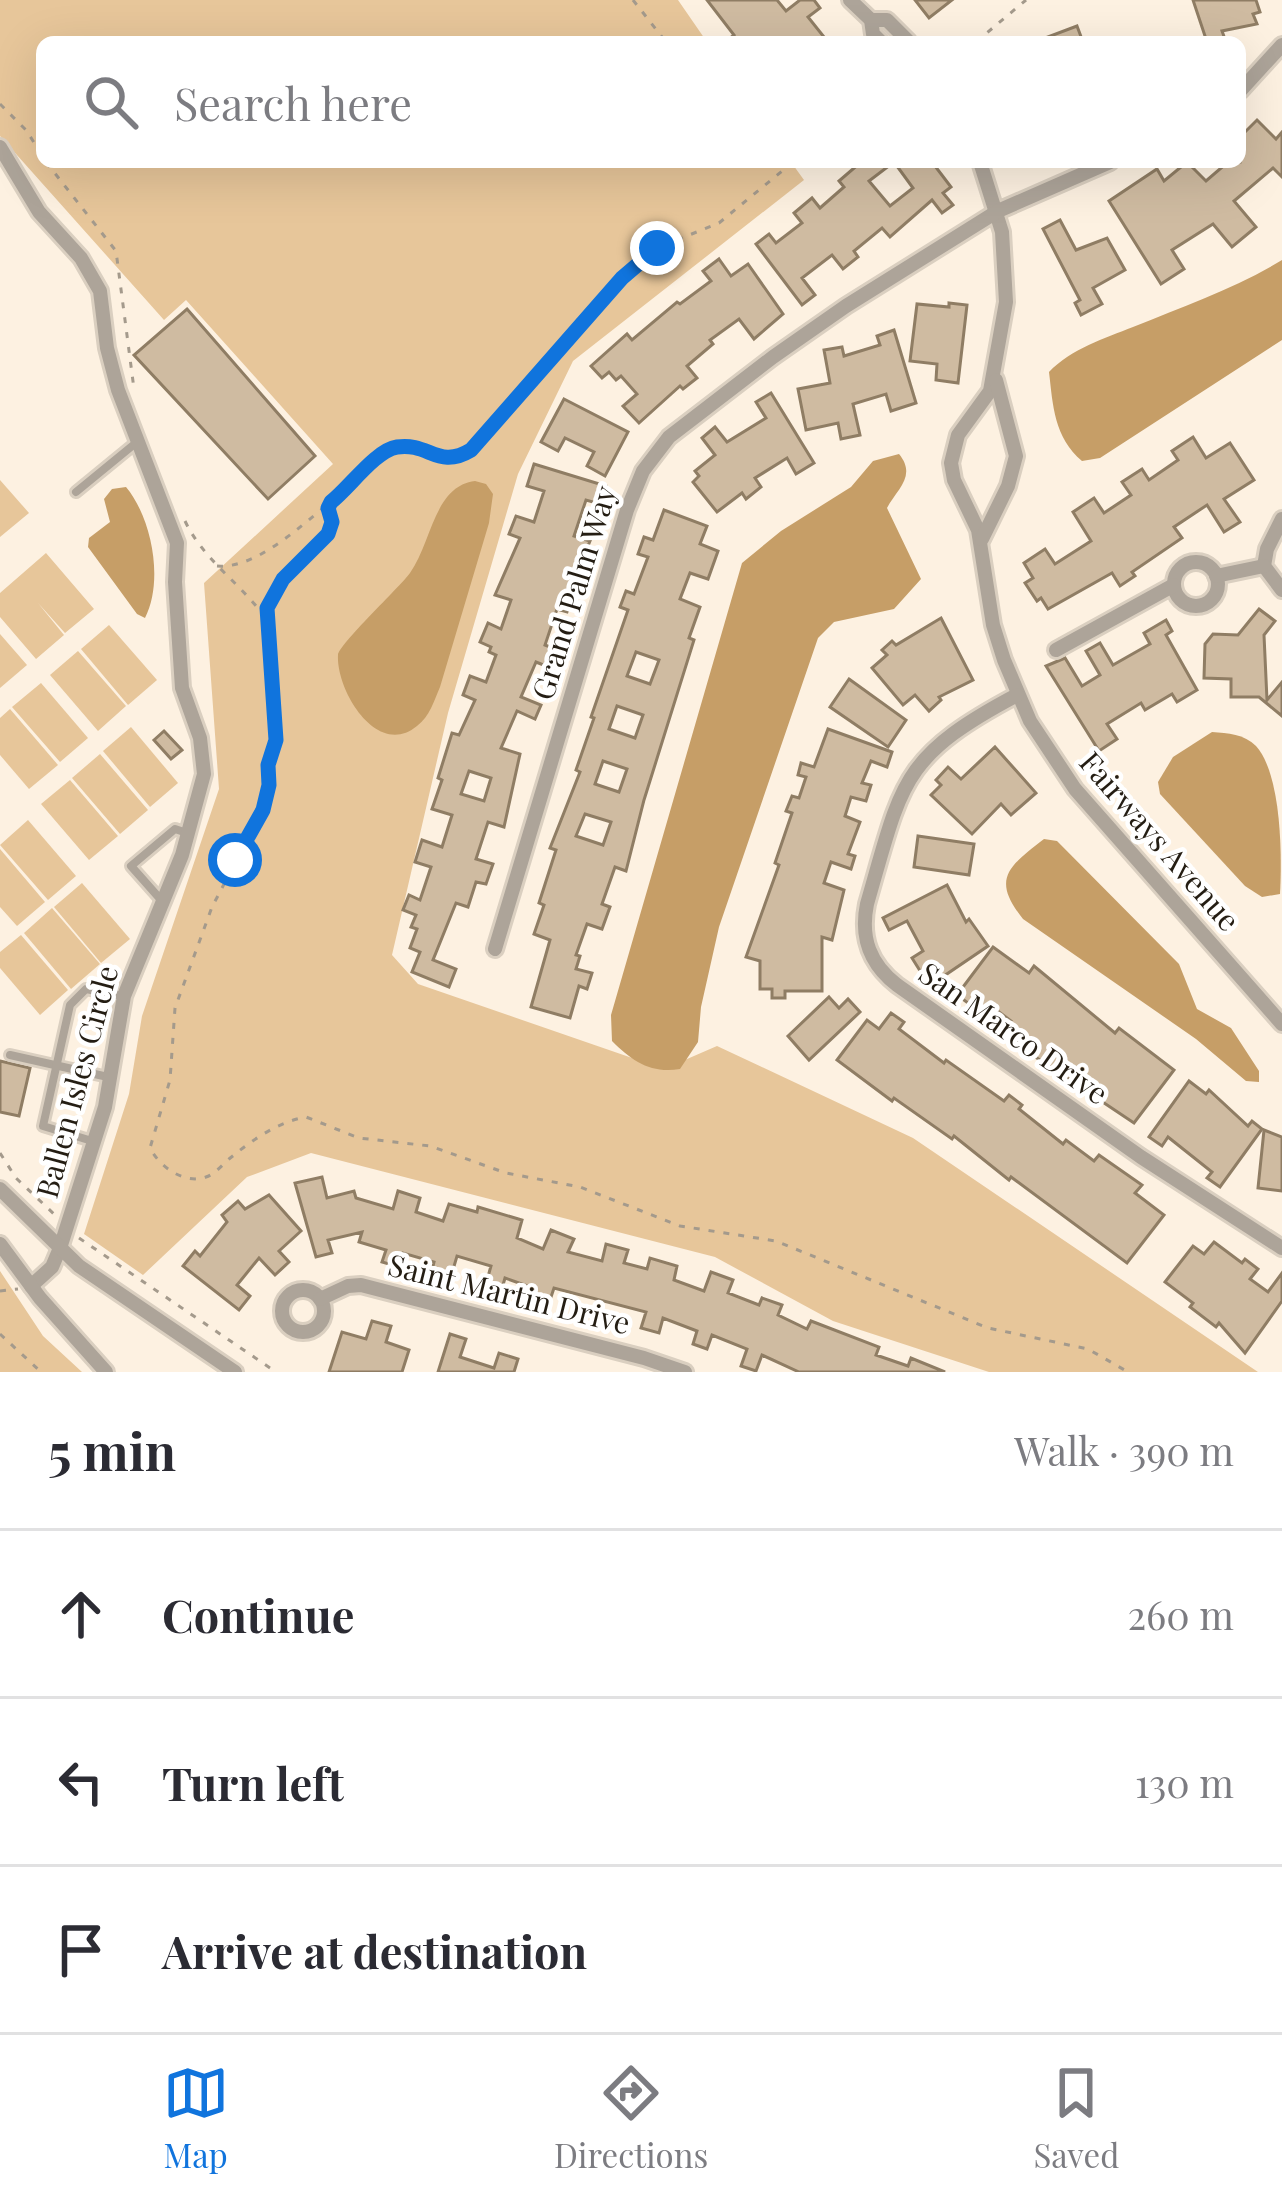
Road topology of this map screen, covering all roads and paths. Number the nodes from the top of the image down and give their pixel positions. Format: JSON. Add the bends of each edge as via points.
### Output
{"nodes":[{"id":1,"x":633,"y":0,"type":"edge"},
{"id":2,"x":850,"y":0,"type":"edge"},
{"id":3,"x":1027,"y":0,"type":"edge"},
{"id":4,"x":872,"y":20,"type":"junction"},
{"id":5,"x":661,"y":36,"type":"edge"},
{"id":6,"x":875,"y":36,"type":"edge"},
{"id":7,"x":903,"y":36,"type":"edge"},
{"id":8,"x":983,"y":36,"type":"edge"},
{"id":9,"x":1282,"y":45,"type":"edge"},
{"id":10,"x":1246,"y":84,"type":"edge"},
{"id":11,"x":0,"y":104,"type":"edge"},
{"id":12,"x":36,"y":146,"type":"edge"},
{"id":13,"x":0,"y":148,"type":"edge"},
{"id":14,"x":51,"y":168,"type":"edge"},
{"id":15,"x":786,"y":168,"type":"edge"},
{"id":16,"x":982,"y":168,"type":"edge"},
{"id":17,"x":1096,"y":168,"type":"edge"},
{"id":18,"x":998,"y":211,"type":"junction"},
{"id":19,"x":996,"y":365,"type":"junction"},
{"id":20,"x":135,"y":397,"type":"dead end"},
{"id":21,"x":136,"y":442,"type":"junction"},
{"id":22,"x":76,"y":492,"type":"dead end"},
{"id":23,"x":331,"y":502,"type":"junction"},
{"id":24,"x":184,"y":518,"type":"dead end"},
{"id":25,"x":1282,"y":518,"type":"edge"},
{"id":26,"x":981,"y":544,"type":"junction"},
{"id":27,"x":215,"y":566,"type":"junction"},
{"id":28,"x":1264,"y":566,"type":"junction"},
{"id":29,"x":1216,"y":576,"type":"junction"},
{"id":30,"x":1174,"y":585,"type":"junction"},
{"id":31,"x":1282,"y":590,"type":"edge"},
{"id":32,"x":266,"y":620,"type":"junction"},
{"id":33,"x":1056,"y":650,"type":"dead end"},
{"id":34,"x":1017,"y":694,"type":"junction"},
{"id":35,"x":188,"y":833,"type":"junction"},
{"id":36,"x":163,"y":902,"type":"junction"},
{"id":37,"x":495,"y":949,"type":"dead end"},
{"id":38,"x":124,"y":996,"type":"junction"},
{"id":39,"x":1282,"y":1024,"type":"edge"},
{"id":40,"x":10,"y":1055,"type":"dead end"},
{"id":41,"x":56,"y":1067,"type":"junction"},
{"id":42,"x":110,"y":1078,"type":"junction"},
{"id":43,"x":93,"y":1142,"type":"junction"},
{"id":44,"x":0,"y":1153,"type":"edge"},
{"id":45,"x":0,"y":1189,"type":"edge"},
{"id":46,"x":57,"y":1217,"type":"dead end"},
{"id":47,"x":75,"y":1236,"type":"dead end"},
{"id":48,"x":0,"y":1244,"type":"edge"},
{"id":49,"x":60,"y":1248,"type":"junction"},
{"id":50,"x":1282,"y":1248,"type":"edge"},
{"id":51,"x":31,"y":1286,"type":"junction"},
{"id":52,"x":320,"y":1300,"type":"dead end"},
{"id":53,"x":0,"y":1334,"type":"edge"},
{"id":54,"x":41,"y":1372,"type":"edge"},
{"id":55,"x":106,"y":1372,"type":"edge"},
{"id":56,"x":235,"y":1372,"type":"edge"},
{"id":57,"x":276,"y":1372,"type":"edge"},
{"id":58,"x":686,"y":1372,"type":"edge"},
{"id":59,"x":1128,"y":1372,"type":"edge"}],
"edges":[{"from":1,"to":5,"type":"path"},
{"from":2,"to":4,"type":"street"},
{"from":3,"to":8,"type":"path"},
{"from":4,"to":6,"type":"street"},
{"from":4,"to":7,"type":"street","via":[[887,20]]},
{"from":9,"to":10,"type":"street"},
{"from":11,"to":12,"type":"path"},
{"from":13,"to":21,"type":"street","name":"Ballen Isles Circle","via":[[100,291],[106,349]]},
{"from":14,"to":20,"type":"path","via":[[116,251]]},
{"from":15,"to":23,"type":"path","via":[[719,223],[639,260],[471,450],[446,459],[414,448],[382,452]]},
{"from":16,"to":18,"type":"street","name":"Fairways Avenue"},
{"from":17,"to":18,"type":"street","name":"Grand Palm Way"},
{"from":18,"to":19,"type":"street","name":"Fairways Avenue","via":[[1006,302]]},
{"from":18,"to":37,"type":"street","name":"Grand Palm Way","via":[[773,357],[655,454],[627,510]]},
{"from":19,"to":26,"type":"street","name":"Fairways Avenue","via":[[1016,456]]},
{"from":19,"to":26,"type":"street","name":"Fairways Avenue","via":[[951,464]]},
{"from":21,"to":22,"type":"lane"},
{"from":21,"to":35,"type":"street","name":"Ballen Isles Circle","via":[[177,543],[182,688],[204,774]]},
{"from":23,"to":27,"type":"path","via":[[248,561]]},
{"from":23,"to":32,"type":"path","via":[[328,534],[273,593]]},
{"from":24,"to":27,"type":"path"},
{"from":25,"to":28,"type":"street"},
{"from":26,"to":34,"type":"street","name":"Fairways Avenue","via":[[993,625]]},
{"from":27,"to":32,"type":"path"},
{"from":28,"to":29,"type":"street"},
{"from":28,"to":31,"type":"street"},
{"from":29,"to":30,"type":"street","via":[[1192,563]]},
{"from":29,"to":30,"type":"street","via":[[1215,596],[1198,606],[1179,599]]},
{"from":30,"to":33,"type":"street"},
{"from":32,"to":59,"type":"path","via":[[276,740],[269,785],[175,1008],[170,1080],[151,1136],[156,1160],[189,1180],[204,1178],[275,1127],[306,1117],[359,1138],[430,1146],[580,1187],[680,1226],[776,1240],[988,1328],[1088,1349]]},
{"from":34,"to":39,"type":"street","name":"Fairways Avenue","via":[[1075,789]]},
{"from":34,"to":50,"type":"street","name":"San Marco Drive","via":[[944,738],[898,796],[867,904],[868,950],[897,985]]},
{"from":35,"to":36,"type":"street","name":"Ballen Isles Circle"},
{"from":35,"to":36,"type":"lane","via":[[175,830],[131,866]]},
{"from":36,"to":38,"type":"street","name":"Ballen Isles Circle"},
{"from":38,"to":41,"type":"lane","via":[[86,988],[70,1005]]},
{"from":38,"to":42,"type":"street","name":"Ballen Isles Circle"},
{"from":40,"to":41,"type":"lane"},
{"from":41,"to":42,"type":"lane"},
{"from":41,"to":43,"type":"lane","via":[[43,1126]]},
{"from":42,"to":43,"type":"street","name":"Ballen Isles Circle"},
{"from":43,"to":49,"type":"street","name":"Ballen Isles Circle"},
{"from":44,"to":46,"type":"path"},
{"from":45,"to":49,"type":"street"},
{"from":47,"to":57,"type":"path"},
{"from":48,"to":51,"type":"street"},
{"from":49,"to":51,"type":"street","name":"Ballen Isles Circle"},
{"from":49,"to":56,"type":"street"},
{"from":51,"to":55,"type":"street"},
{"from":52,"to":58,"type":"street","name":"Saint Martin Drive","via":[[361,1285]]},
{"from":53,"to":54,"type":"path"}]}
